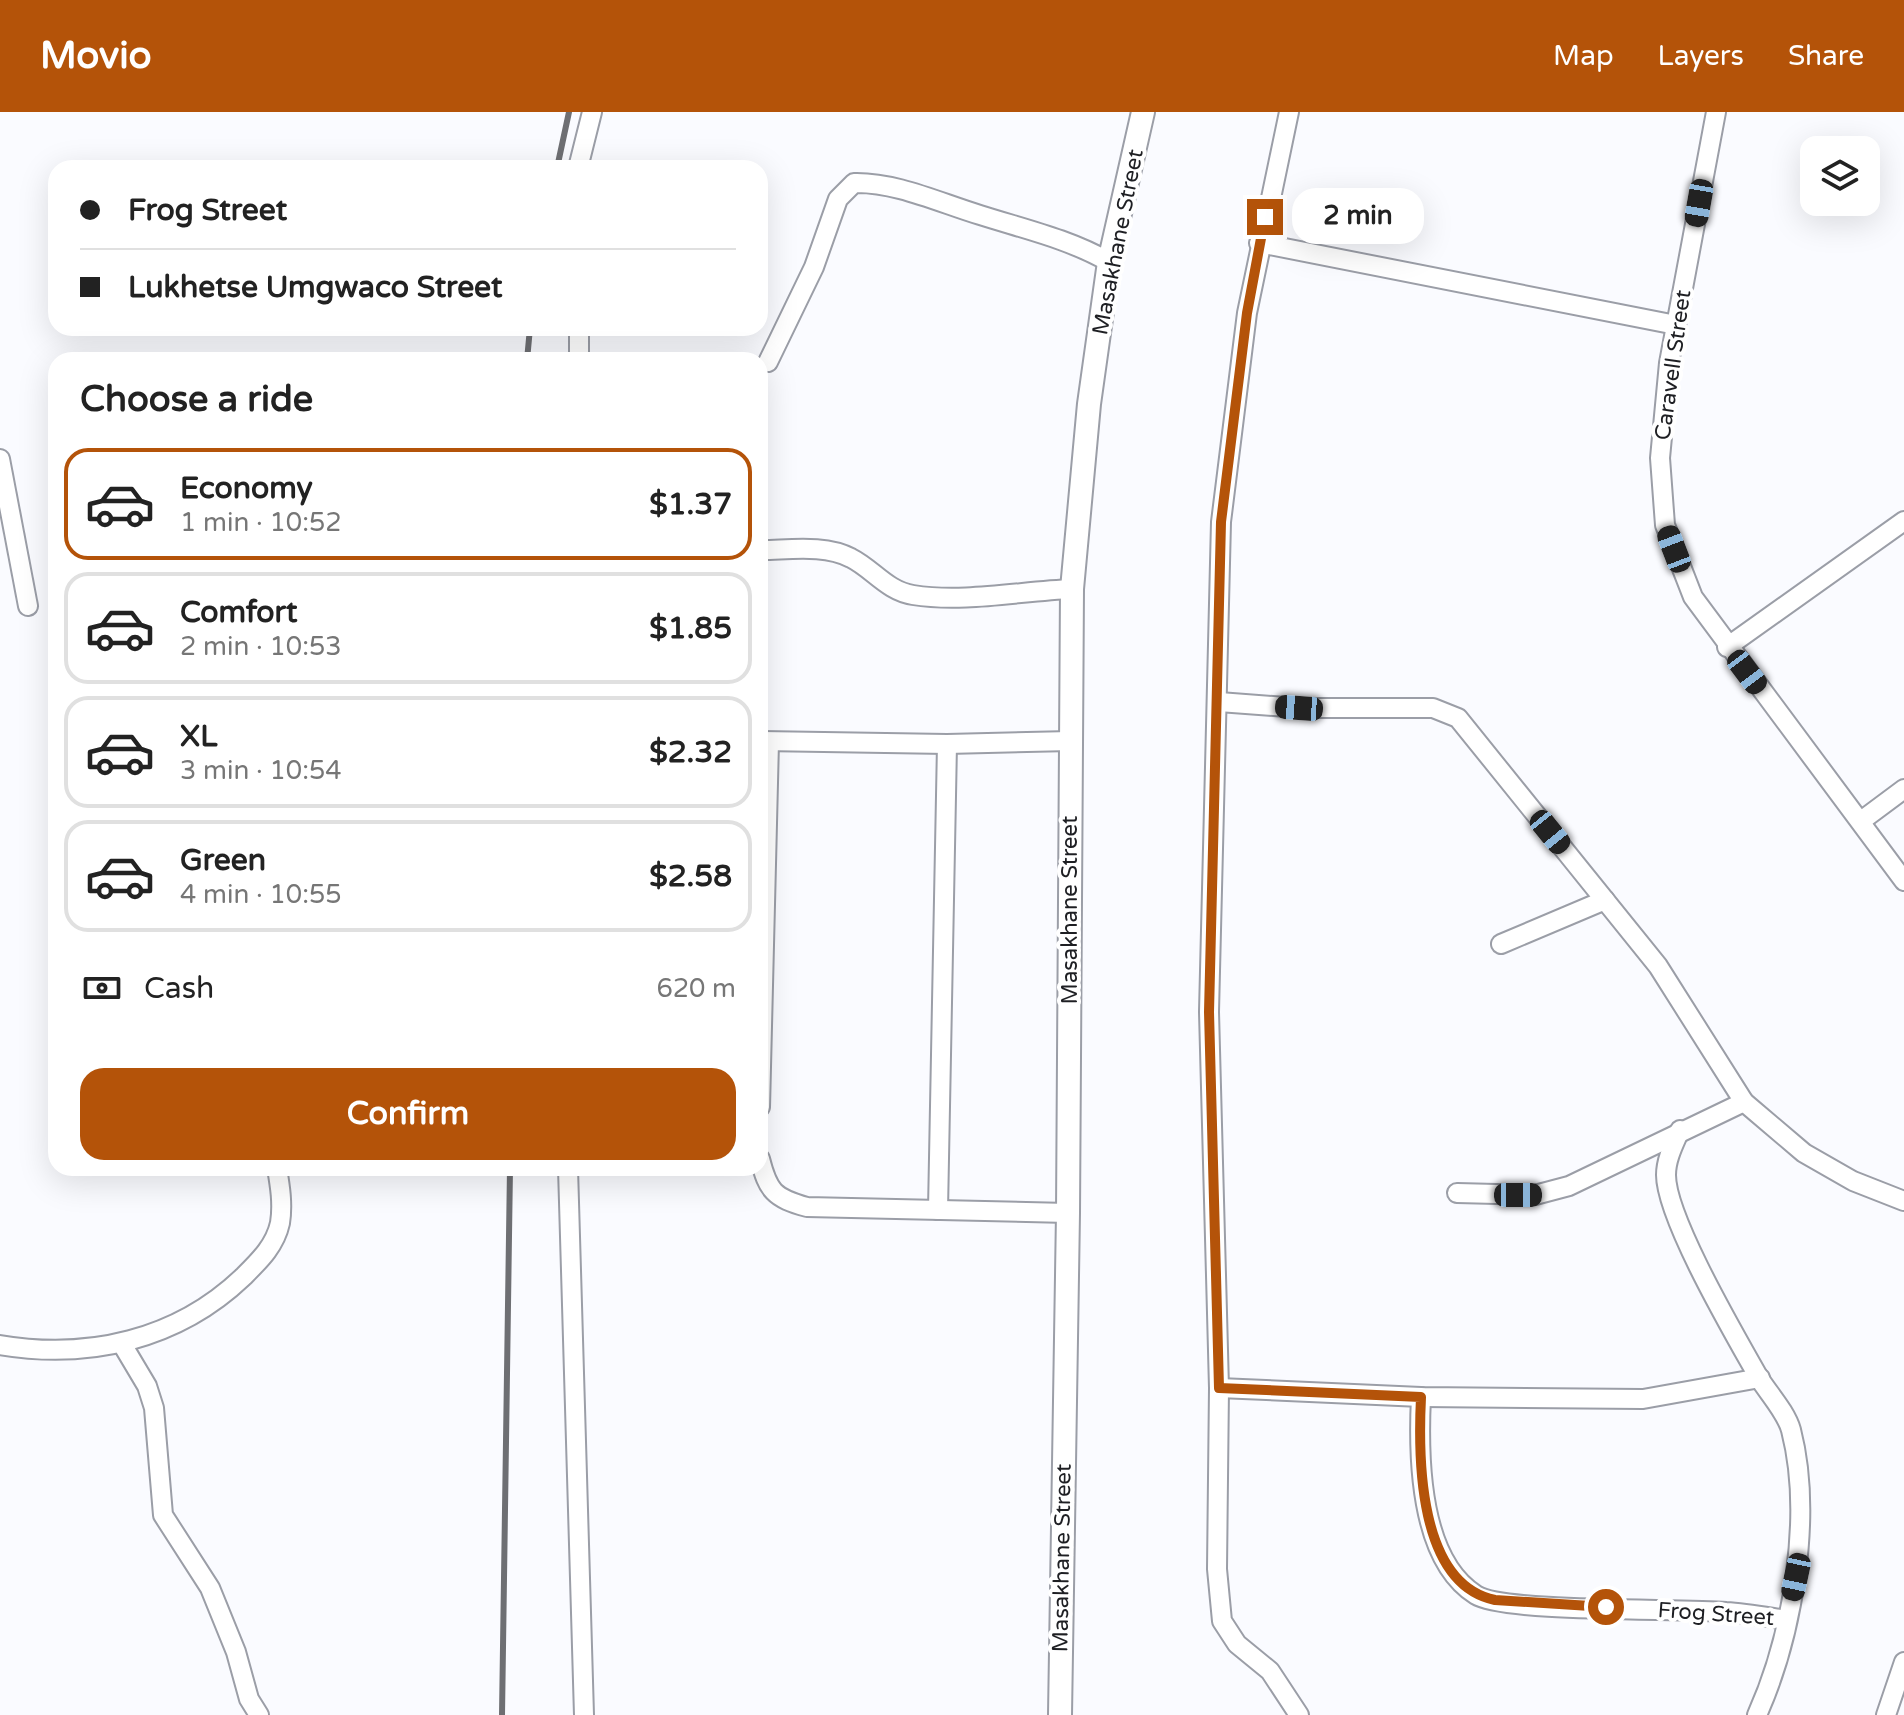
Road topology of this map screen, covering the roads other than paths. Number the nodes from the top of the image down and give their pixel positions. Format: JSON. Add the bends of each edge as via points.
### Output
{"nodes":[{"id":1,"x":592,"y":112,"type":"edge"},
{"id":2,"x":1143,"y":112,"type":"edge"},
{"id":3,"x":1289,"y":112,"type":"edge"},
{"id":4,"x":1716,"y":112,"type":"edge"},
{"id":5,"x":580,"y":160,"type":"edge"},
{"id":6,"x":1259,"y":243,"type":"junction"},
{"id":7,"x":1109,"y":262,"type":"junction"},
{"id":8,"x":1676,"y":325,"type":"junction"},
{"id":9,"x":768,"y":362,"type":"dead end"},
{"id":10,"x":0,"y":459,"type":"edge"},
{"id":11,"x":1904,"y":521,"type":"edge"},
{"id":12,"x":768,"y":550,"type":"edge"},
{"id":13,"x":1072,"y":589,"type":"junction"},
{"id":14,"x":28,"y":606,"type":"dead end"},
{"id":15,"x":1727,"y":647,"type":"junction"},
{"id":16,"x":1219,"y":702,"type":"junction"},
{"id":17,"x":1071,"y":741,"type":"junction"},
{"id":18,"x":768,"y":742,"type":"edge"},
{"id":19,"x":947,"y":744,"type":"junction"},
{"id":20,"x":1904,"y":789,"type":"edge"},
{"id":21,"x":1861,"y":821,"type":"junction"},
{"id":22,"x":1904,"y":881,"type":"edge"},
{"id":23,"x":1605,"y":900,"type":"junction"},
{"id":24,"x":1501,"y":944,"type":"dead end"},
{"id":25,"x":1744,"y":1102,"type":"junction"},
{"id":26,"x":1680,"y":1130,"type":"junction"},
{"id":27,"x":278,"y":1176,"type":"edge"},
{"id":28,"x":568,"y":1176,"type":"edge"},
{"id":29,"x":764,"y":1176,"type":"edge"},
{"id":30,"x":1457,"y":1193,"type":"dead end"},
{"id":31,"x":1904,"y":1201,"type":"edge"},
{"id":32,"x":938,"y":1210,"type":"junction"},
{"id":33,"x":1068,"y":1213,"type":"junction"},
{"id":34,"x":122,"y":1344,"type":"junction"},
{"id":35,"x":0,"y":1345,"type":"edge"},
{"id":36,"x":1760,"y":1378,"type":"junction"},
{"id":37,"x":1219,"y":1388,"type":"junction"},
{"id":38,"x":1421,"y":1397,"type":"junction"},
{"id":39,"x":1787,"y":1620,"type":"junction"},
{"id":40,"x":1904,"y":1662,"type":"edge"},
{"id":41,"x":259,"y":1715,"type":"edge"},
{"id":42,"x":584,"y":1715,"type":"edge"},
{"id":43,"x":1060,"y":1715,"type":"edge"},
{"id":44,"x":1299,"y":1715,"type":"edge"},
{"id":45,"x":1757,"y":1715,"type":"edge"},
{"id":46,"x":1886,"y":1715,"type":"edge"}],
"edges":[{"from":1,"to":5,"type":"street"},
{"from":2,"to":7,"type":"street","name":"Masakhane Street"},
{"from":3,"to":6,"type":"street"},
{"from":4,"to":8,"type":"street","name":"Caravell Street"},
{"from":6,"to":8,"type":"street"},
{"from":6,"to":16,"type":"street","via":[[1221,522]]},
{"from":7,"to":9,"type":"street","via":[[1075,245],[947,205],[874,183],[854,183],[838,199],[814,267]]},
{"from":7,"to":13,"type":"street","name":"Masakhane Street"},
{"from":8,"to":15,"type":"street","name":"Caravell Street","via":[[1660,458],[1665,525],[1693,597]]},
{"from":10,"to":14,"type":"street"},
{"from":11,"to":15,"type":"street"},
{"from":12,"to":13,"type":"street","via":[[822,550],[849,557],[896,590],[914,595]]},
{"from":13,"to":17,"type":"street","name":"Masakhane Street"},
{"from":15,"to":21,"type":"street","name":"Caravell Street"},
{"from":16,"to":23,"type":"street","via":[[1433,708],[1458,718]]},
{"from":16,"to":37,"type":"street","via":[[1209,1012]]},
{"from":17,"to":19,"type":"street"},
{"from":17,"to":33,"type":"street","name":"Masakhane Street"},
{"from":18,"to":19,"type":"street"},
{"from":19,"to":32,"type":"street"},
{"from":20,"to":21,"type":"street"},
{"from":21,"to":22,"type":"street","name":"Caravell Street"},
{"from":23,"to":24,"type":"street"},
{"from":23,"to":25,"type":"street","via":[[1658,966]]},
{"from":25,"to":26,"type":"street"},
{"from":25,"to":31,"type":"street","via":[[1804,1153],[1853,1181]]},
{"from":26,"to":30,"type":"street","via":[[1569,1186],[1535,1195]]},
{"from":26,"to":36,"type":"street","via":[[1666,1176],[1673,1213]]},
{"from":27,"to":34,"type":"street","via":[[280,1223],[261,1260],[215,1302]]},
{"from":28,"to":42,"type":"street"},
{"from":29,"to":32,"type":"street","via":[[783,1200],[807,1207]]},
{"from":32,"to":33,"type":"street"},
{"from":33,"to":43,"type":"street","name":"Masakhane Street"},
{"from":34,"to":35,"type":"street","via":[[57,1352]]},
{"from":34,"to":41,"type":"street","via":[[154,1408],[163,1515],[210,1588]]},
{"from":36,"to":38,"type":"street","via":[[1643,1399]]},
{"from":36,"to":39,"type":"street","via":[[1791,1428],[1800,1556]]},
{"from":37,"to":38,"type":"street"},
{"from":37,"to":44,"type":"street","via":[[1217,1569],[1222,1621],[1237,1644],[1270,1671]]},
{"from":38,"to":39,"type":"street","name":"Frog Street","via":[[1427,1521],[1443,1555],[1477,1596],[1513,1604],[1728,1612]]},
{"from":39,"to":45,"type":"street"},
{"from":40,"to":46,"type":"street"}]}
